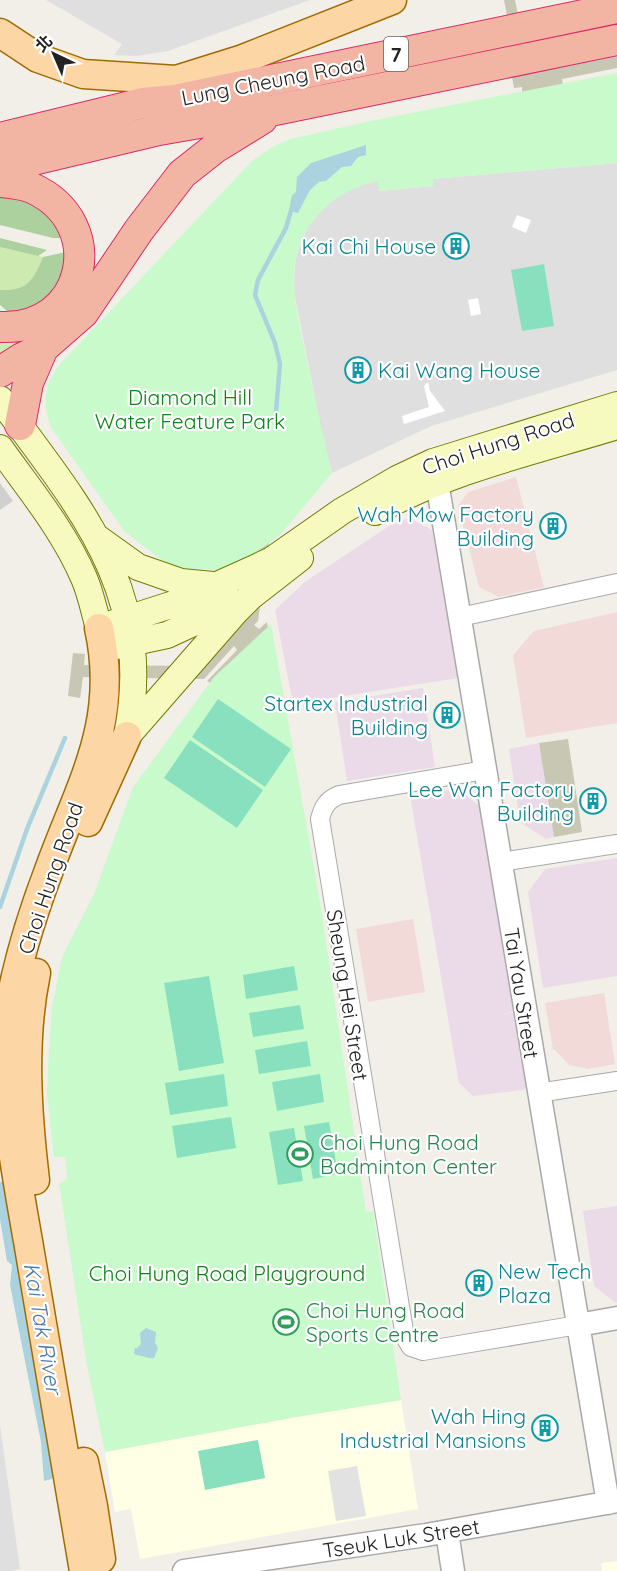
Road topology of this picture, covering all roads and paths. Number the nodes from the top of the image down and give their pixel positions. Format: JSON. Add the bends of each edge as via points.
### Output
{"nodes":[{"id":1,"x":389,"y":1,"type":"edge"},
{"id":2,"x":617,"y":8,"type":"edge"},
{"id":3,"x":0,"y":33,"type":"edge"},
{"id":4,"x":617,"y":40,"type":"edge"},
{"id":5,"x":176,"y":80,"type":"junction"},
{"id":6,"x":143,"y":103,"type":"junction"},
{"id":7,"x":275,"y":111,"type":"junction"},
{"id":8,"x":0,"y":138,"type":"edge"},
{"id":9,"x":0,"y":168,"type":"edge"},
{"id":10,"x":0,"y":182,"type":"edge"},
{"id":11,"x":0,"y":327,"type":"edge"},
{"id":12,"x":43,"y":348,"type":"junction"},
{"id":13,"x":0,"y":372,"type":"edge"},
{"id":14,"x":0,"y":399,"type":"edge"},
{"id":15,"x":617,"y":405,"type":"edge"},
{"id":16,"x":20,"y":425,"type":"junction"},
{"id":17,"x":617,"y":426,"type":"edge"},
{"id":18,"x":0,"y":448,"type":"edge"},
{"id":19,"x":410,"y":472,"type":"junction"},
{"id":20,"x":437,"y":482,"type":"junction"},
{"id":21,"x":97,"y":537,"type":"junction"},
{"id":22,"x":617,"y":583,"type":"edge"},
{"id":23,"x":219,"y":585,"type":"junction"},
{"id":24,"x":250,"y":597,"type":"junction"},
{"id":25,"x":460,"y":617,"type":"junction"},
{"id":26,"x":130,"y":631,"type":"junction"},
{"id":27,"x":101,"y":638,"type":"junction"},
{"id":28,"x":127,"y":736,"type":"junction"},
{"id":29,"x":485,"y":770,"type":"junction"},
{"id":30,"x":617,"y":844,"type":"edge"},
{"id":31,"x":500,"y":862,"type":"junction"},
{"id":32,"x":3,"y":1038,"type":"edge"},
{"id":33,"x":617,"y":1081,"type":"edge"},
{"id":34,"x":11,"y":1083,"type":"edge"},
{"id":35,"x":538,"y":1093,"type":"junction"},
{"id":36,"x":617,"y":1318,"type":"edge"},
{"id":37,"x":578,"y":1325,"type":"junction"},
{"id":38,"x":612,"y":1502,"type":"edge"},
{"id":39,"x":447,"y":1532,"type":"junction"},
{"id":40,"x":211,"y":1569,"type":"edge"},
{"id":41,"x":84,"y":1571,"type":"edge"},
{"id":42,"x":103,"y":1571,"type":"edge"},
{"id":43,"x":184,"y":1571,"type":"edge"},
{"id":44,"x":453,"y":1571,"type":"edge"}],
"edges":[{"from":1,"to":5,"type":"main road","via":[[243,59]]},
{"from":2,"to":6,"type":"highway","name":"Lung Cheung Road","number":"7","via":[[192,97]]},
{"from":3,"to":5,"type":"main road","via":[[38,58],[83,74]]},
{"from":4,"to":7,"type":"highway","name":"Lung Cheung Road","number":"7"},
{"from":5,"to":6,"type":"main road"},
{"from":6,"to":8,"type":"highway","name":"Lung Cheung Road","number":"7"},
{"from":7,"to":9,"type":"highway","name":"Lung Cheung Road","number":"7","via":[[159,130]]},
{"from":7,"to":12,"type":"highway","via":[[215,148],[182,174],[82,313]]},
{"from":10,"to":11,"type":"highway","via":[[29,187],[63,210],[77,234],[80,259],[72,290],[52,312],[31,324]]},
{"from":12,"to":13,"type":"highway"},
{"from":12,"to":16,"type":"highway","via":[[28,383]]},
{"from":14,"to":16,"type":"main road"},
{"from":15,"to":19,"type":"main road","name":"Choi Hung Road"},
{"from":16,"to":21,"type":"main road"},
{"from":17,"to":20,"type":"main road","name":"Choi Hung Road"},
{"from":18,"to":27,"type":"main road","via":[[69,548],[84,578]]},
{"from":19,"to":20,"type":"main road","via":[[429,475]]},
{"from":19,"to":23,"type":"main road","name":"Choi Hung Road","via":[[342,511],[272,560]]},
{"from":20,"to":24,"type":"main road","name":"Choi Hung Road","via":[[404,495],[325,541]]},
{"from":20,"to":25,"type":"street","name":"Tai Yau Street"},
{"from":21,"to":23,"type":"main road","via":[[138,567],[181,582]]},
{"from":21,"to":26,"type":"main road","via":[[121,592]]},
{"from":22,"to":25,"type":"street"},
{"from":23,"to":26,"type":"main road","name":"Choi Hung Road","via":[[150,613]]},
{"from":24,"to":26,"type":"main road","name":"Choi Hung Road","via":[[167,635]]},
{"from":24,"to":28,"type":"main road","name":"Choi Hung Road"},
{"from":25,"to":29,"type":"street","name":"Tai Yau Street"},
{"from":26,"to":27,"type":"main road","name":"Choi Hung Road"},
{"from":26,"to":28,"type":"main road","name":"Choi Hung Road","via":[[134,679]]},
{"from":27,"to":32,"type":"main road","name":"Choi Hung Road","via":[[105,694],[98,742],[27,934]]},
{"from":28,"to":34,"type":"main road","name":"Choi Hung Road","via":[[81,838],[40,952]]},
{"from":29,"to":31,"type":"street","name":"Tai Yau Street"},
{"from":29,"to":37,"type":"street","name":"Sheung Hei Street","via":[[339,795],[327,802],[320,819],[405,1337],[411,1347],[423,1351]]},
{"from":30,"to":31,"type":"street"},
{"from":31,"to":35,"type":"street","name":"Tai Yau Street"},
{"from":32,"to":34,"type":"main road","name":"Choi Hung Road"},
{"from":33,"to":35,"type":"street"},
{"from":34,"to":41,"type":"main road","name":"Choi Hung Road","via":[[12,1144]]},
{"from":34,"to":42,"type":"main road","name":"Choi Hung Road","via":[[33,1162],[70,1399]]},
{"from":35,"to":37,"type":"street","name":"Tai Yau Street"},
{"from":36,"to":37,"type":"street"},
{"from":37,"to":38,"type":"street","name":"Tai Yau Street"},
{"from":38,"to":39,"type":"street","name":"Tseuk Luk Street"},
{"from":39,"to":40,"type":"street","name":"Tseuk Luk Street"},
{"from":39,"to":44,"type":"street"},
{"from":40,"to":43,"type":"street","name":"Tseuk Luk Street"}]}
